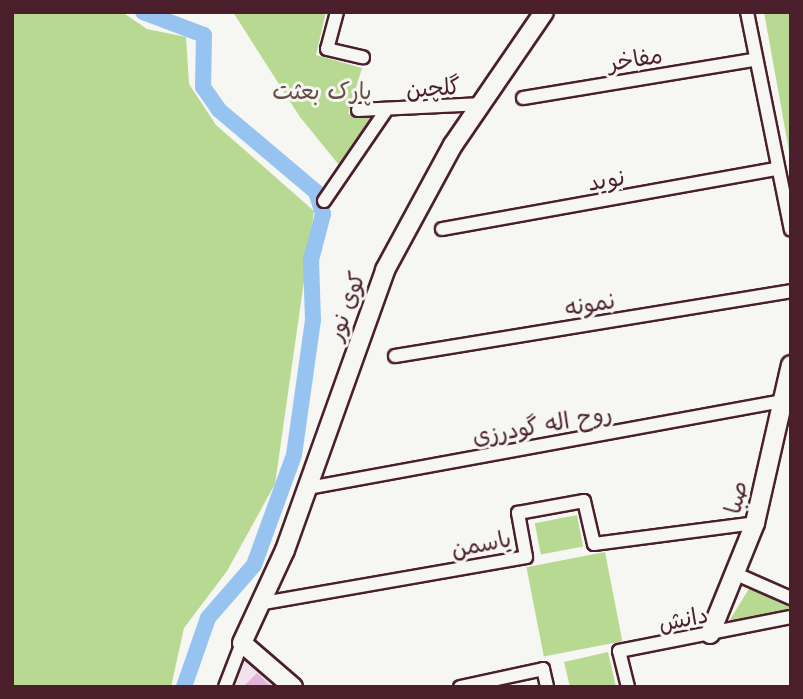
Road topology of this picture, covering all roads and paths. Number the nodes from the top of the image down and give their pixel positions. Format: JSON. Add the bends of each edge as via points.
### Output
{"nodes":[{"id":1,"x":337,"y":12,"type":"edge"},
{"id":2,"x":544,"y":12,"type":"edge"},
{"id":3,"x":747,"y":12,"type":"edge"},
{"id":4,"x":363,"y":57,"type":"dead end"},
{"id":5,"x":753,"y":60,"type":"junction"},
{"id":6,"x":523,"y":98,"type":"dead end"},
{"id":7,"x":484,"y":104,"type":"junction"},
{"id":8,"x":358,"y":110,"type":"dead end"},
{"id":9,"x":385,"y":112,"type":"junction"},
{"id":10,"x":777,"y":169,"type":"junction"},
{"id":11,"x":324,"y":201,"type":"dead end"},
{"id":12,"x":790,"y":225,"type":"edge"},
{"id":13,"x":442,"y":229,"type":"dead end"},
{"id":14,"x":791,"y":291,"type":"edge"},
{"id":15,"x":395,"y":356,"type":"dead end"},
{"id":16,"x":791,"y":365,"type":"edge"},
{"id":17,"x":784,"y":401,"type":"junction"},
{"id":18,"x":308,"y":488,"type":"junction"},
{"id":19,"x":755,"y":523,"type":"junction"},
{"id":20,"x":736,"y":575,"type":"junction"},
{"id":21,"x":791,"y":598,"type":"edge"},
{"id":22,"x":258,"y":604,"type":"junction"},
{"id":23,"x":791,"y":617,"type":"edge"},
{"id":24,"x":710,"y":634,"type":"junction"},
{"id":25,"x":242,"y":643,"type":"junction"},
{"id":26,"x":225,"y":687,"type":"edge"},
{"id":27,"x":293,"y":687,"type":"edge"},
{"id":28,"x":460,"y":687,"type":"edge"},
{"id":29,"x":547,"y":687,"type":"edge"},
{"id":30,"x":628,"y":687,"type":"edge"}],
"edges":[{"from":1,"to":4,"type":"street","via":[[327,50]]},
{"from":2,"to":7,"type":"street","name":"کوی نور"},
{"from":3,"to":5,"type":"street"},
{"from":5,"to":6,"type":"street","name":"مفاخر"},
{"from":5,"to":10,"type":"street"},
{"from":7,"to":9,"type":"street","name":"گلچین"},
{"from":7,"to":18,"type":"street","name":"کوی نور","via":[[453,145],[385,270]]},
{"from":8,"to":9,"type":"street","name":"گلچین"},
{"from":9,"to":11,"type":"street"},
{"from":10,"to":12,"type":"street"},
{"from":10,"to":13,"type":"street","name":"نوید"},
{"from":14,"to":15,"type":"street","name":"نمونه"},
{"from":16,"to":17,"type":"street","name":"صبا"},
{"from":17,"to":18,"type":"street","name":"روح اله گودرزی"},
{"from":17,"to":19,"type":"street","name":"صبا"},
{"from":18,"to":22,"type":"street","name":"کوی نور"},
{"from":19,"to":20,"type":"street","name":"صبا"},
{"from":19,"to":22,"type":"street","name":"یاسمن","via":[[594,544],[584,501],[517,513],[526,557]]},
{"from":20,"to":21,"type":"street"},
{"from":20,"to":24,"type":"street","name":"صبا"},
{"from":22,"to":25,"type":"street","name":"کوی نور"},
{"from":23,"to":24,"type":"street","name":"دانش"},
{"from":24,"to":30,"type":"street","name":"دانش","via":[[619,651]]},
{"from":25,"to":26,"type":"street"},
{"from":25,"to":27,"type":"street"},
{"from":28,"to":29,"type":"street","via":[[543,669]]}]}
